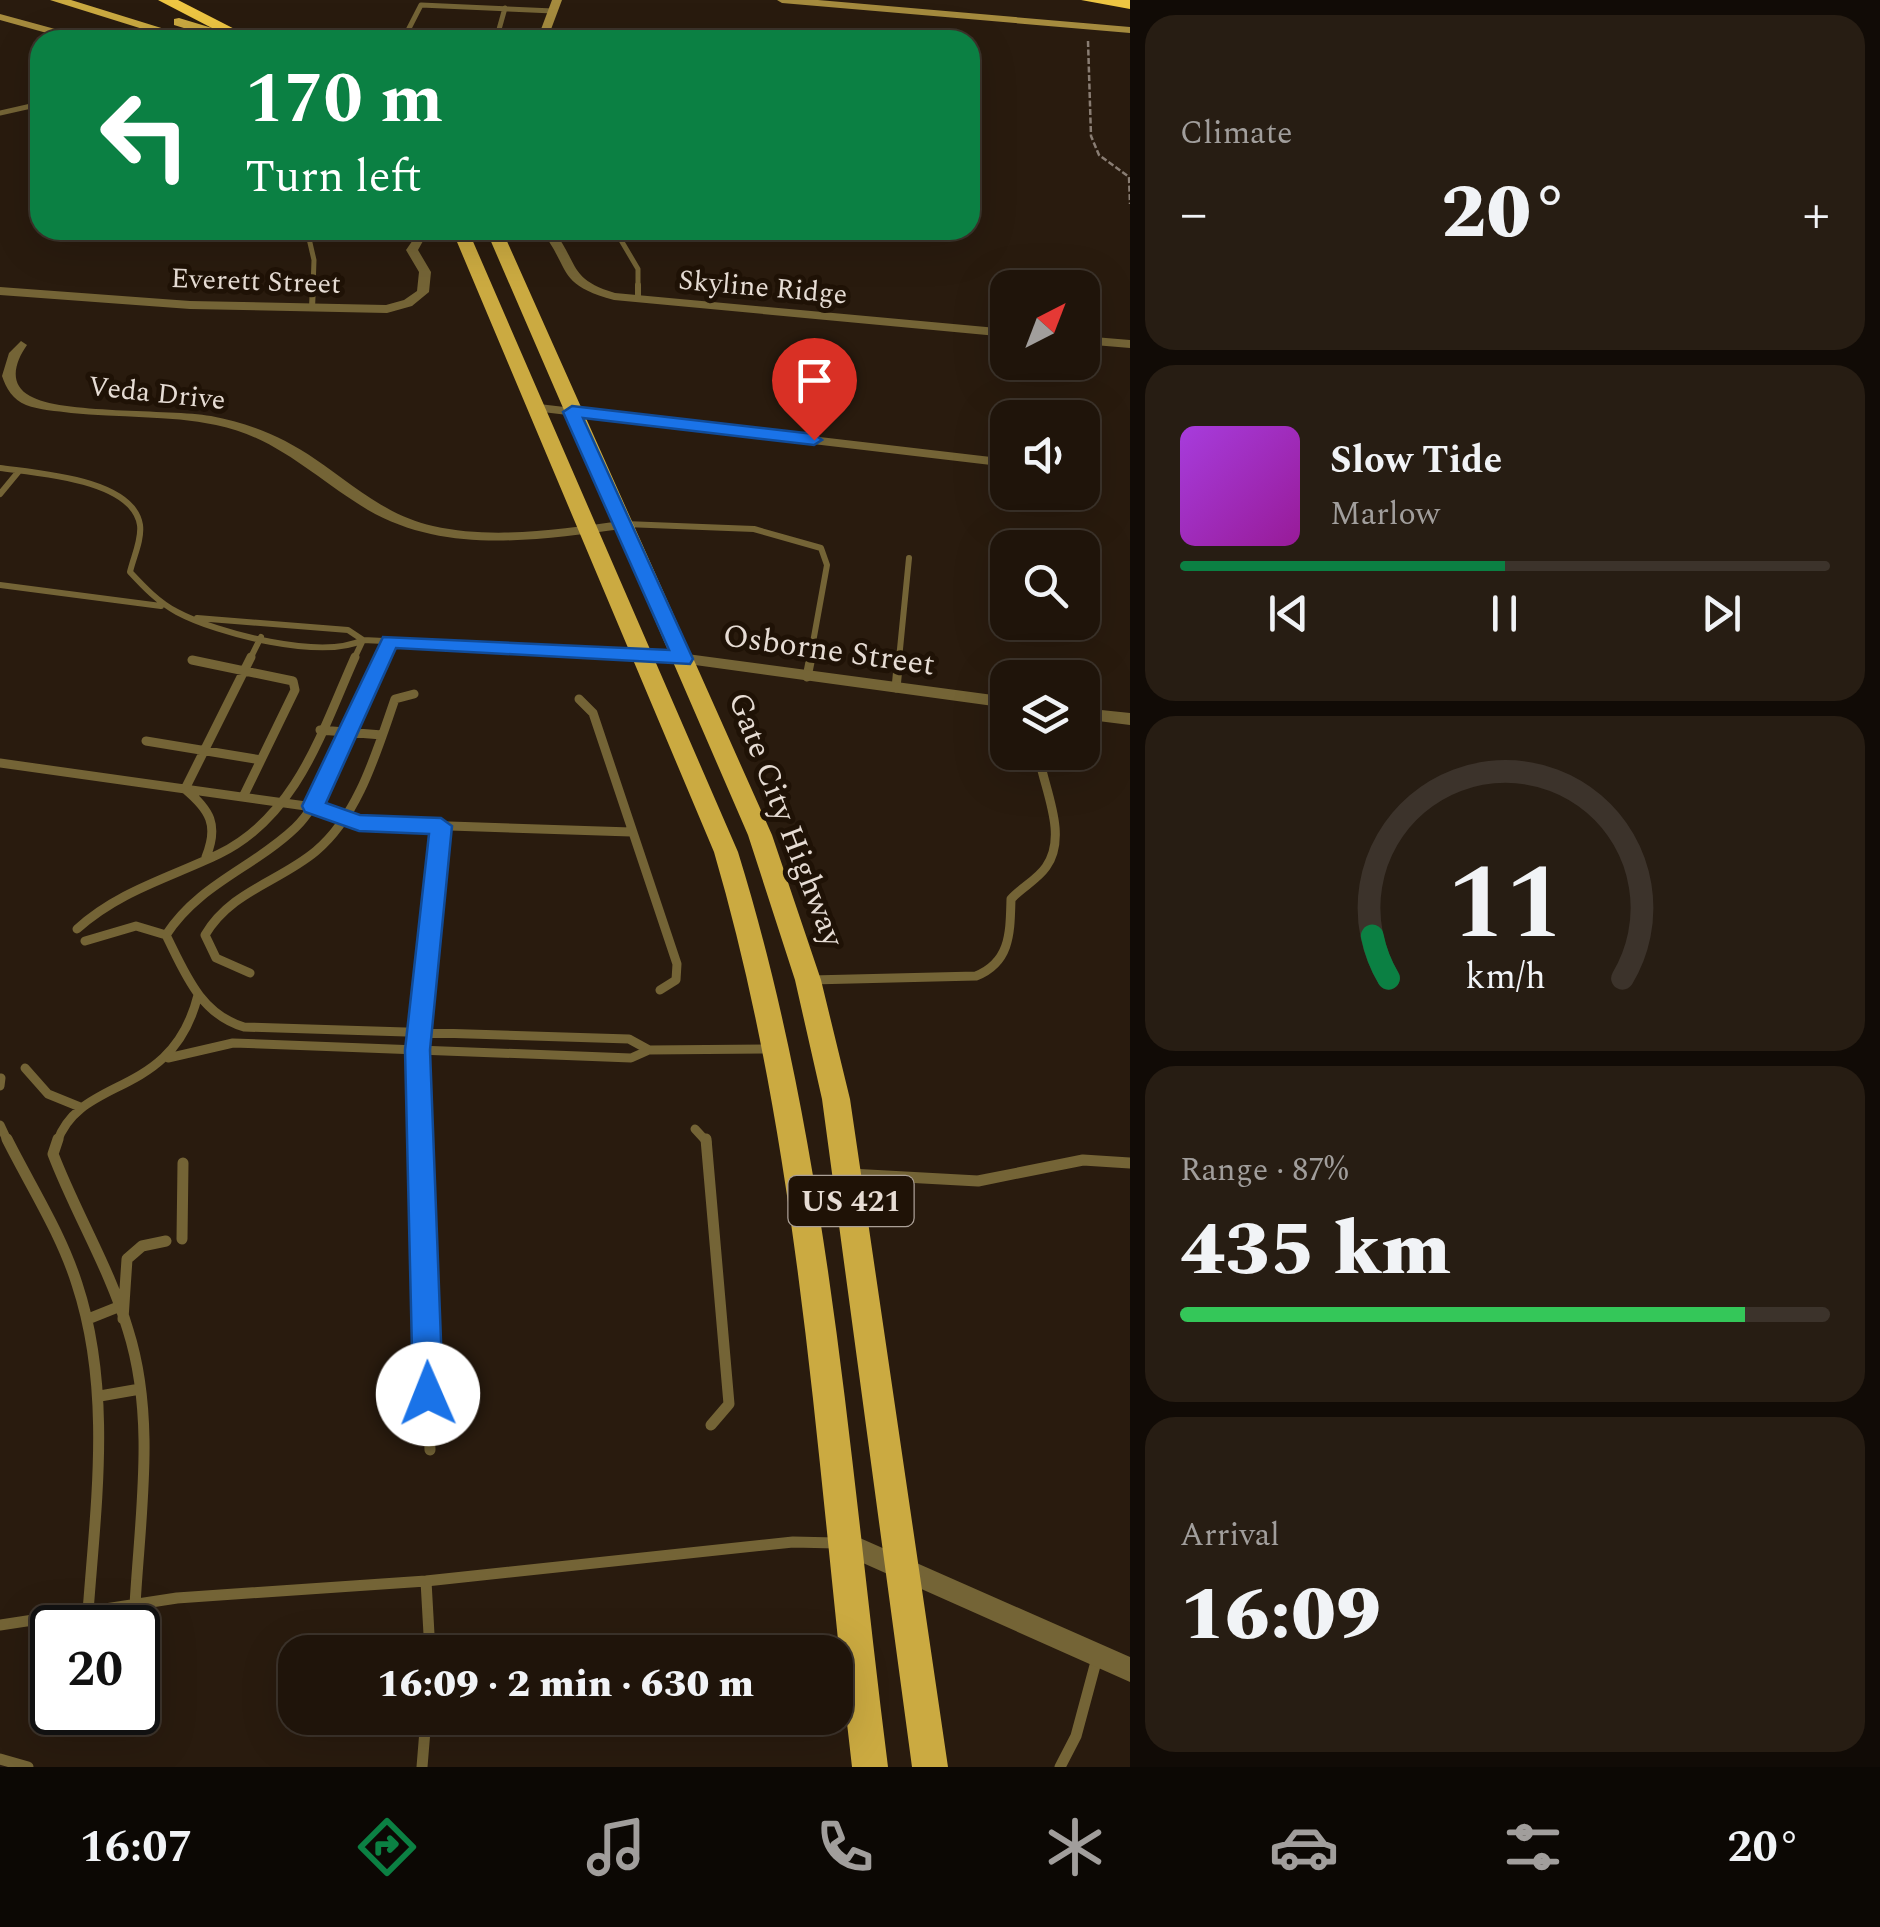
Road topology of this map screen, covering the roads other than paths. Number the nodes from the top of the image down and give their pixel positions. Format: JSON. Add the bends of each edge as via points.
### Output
{"nodes":[{"id":1,"x":58,"y":0,"type":"edge"},
{"id":2,"x":106,"y":0,"type":"edge"},
{"id":3,"x":166,"y":0,"type":"edge"},
{"id":4,"x":782,"y":0,"type":"edge"},
{"id":5,"x":1089,"y":0,"type":"edge"},
{"id":6,"x":1130,"y":4,"type":"edge"},
{"id":7,"x":555,"y":6,"type":"edge"},
{"id":8,"x":506,"y":8,"type":"junction"},
{"id":9,"x":0,"y":17,"type":"edge"},
{"id":10,"x":47,"y":30,"type":"edge"},
{"id":11,"x":159,"y":30,"type":"edge"},
{"id":12,"x":204,"y":30,"type":"edge"},
{"id":13,"x":228,"y":30,"type":"edge"},
{"id":14,"x":408,"y":30,"type":"edge"},
{"id":15,"x":499,"y":30,"type":"edge"},
{"id":16,"x":546,"y":30,"type":"edge"},
{"id":17,"x":1130,"y":30,"type":"edge"},
{"id":18,"x":30,"y":106,"type":"edge"},
{"id":19,"x":0,"y":113,"type":"edge"},
{"id":20,"x":309,"y":240,"type":"edge"},
{"id":21,"x":421,"y":240,"type":"edge"},
{"id":22,"x":464,"y":240,"type":"edge"},
{"id":23,"x":498,"y":240,"type":"edge"},
{"id":24,"x":552,"y":240,"type":"edge"},
{"id":25,"x":621,"y":240,"type":"edge"},
{"id":26,"x":0,"y":290,"type":"edge"},
{"id":27,"x":638,"y":299,"type":"junction"},
{"id":28,"x":312,"y":308,"type":"junction"},
{"id":29,"x":990,"y":331,"type":"edge"},
{"id":30,"x":1100,"y":342,"type":"edge"},
{"id":31,"x":1130,"y":344,"type":"edge"},
{"id":32,"x":21,"y":345,"type":"dead end"},
{"id":33,"x":539,"y":408,"type":"junction"},
{"id":34,"x":572,"y":412,"type":"junction"},
{"id":35,"x":990,"y":461,"type":"edge"},
{"id":36,"x":0,"y":468,"type":"edge"},
{"id":37,"x":19,"y":472,"type":"junction"},
{"id":38,"x":0,"y":494,"type":"edge"},
{"id":39,"x":622,"y":525,"type":"junction"},
{"id":40,"x":590,"y":529,"type":"junction"},
{"id":41,"x":909,"y":558,"type":"dead end"},
{"id":42,"x":0,"y":585,"type":"edge"},
{"id":43,"x":163,"y":606,"type":"junction"},
{"id":44,"x":194,"y":618,"type":"junction"},
{"id":45,"x":261,"y":637,"type":"junction"},
{"id":46,"x":364,"y":640,"type":"junction"},
{"id":47,"x":390,"y":642,"type":"junction"},
{"id":48,"x":642,"y":653,"type":"junction"},
{"id":49,"x":683,"y":659,"type":"junction"},
{"id":50,"x":192,"y":660,"type":"dead end"},
{"id":51,"x":245,"y":668,"type":"junction"},
{"id":52,"x":806,"y":676,"type":"junction"},
{"id":53,"x":896,"y":688,"type":"junction"},
{"id":54,"x":414,"y":694,"type":"dead end"},
{"id":55,"x":579,"y":700,"type":"dead end"},
{"id":56,"x":990,"y":701,"type":"edge"},
{"id":57,"x":1100,"y":715,"type":"edge"},
{"id":58,"x":1130,"y":719,"type":"edge"},
{"id":59,"x":320,"y":730,"type":"junction"},
{"id":60,"x":346,"y":734,"type":"junction"},
{"id":61,"x":382,"y":735,"type":"junction"},
{"id":62,"x":146,"y":741,"type":"dead end"},
{"id":63,"x":204,"y":750,"type":"junction"},
{"id":64,"x":261,"y":760,"type":"junction"},
{"id":65,"x":0,"y":764,"type":"edge"},
{"id":66,"x":1042,"y":770,"type":"edge"},
{"id":67,"x":185,"y":789,"type":"junction"},
{"id":68,"x":243,"y":797,"type":"junction"},
{"id":69,"x":284,"y":802,"type":"junction"},
{"id":70,"x":313,"y":806,"type":"junction"},
{"id":71,"x":344,"y":816,"type":"junction"},
{"id":72,"x":441,"y":826,"type":"junction"},
{"id":73,"x":631,"y":832,"type":"junction"},
{"id":74,"x":206,"y":857,"type":"junction"},
{"id":75,"x":77,"y":929,"type":"dead end"},
{"id":76,"x":166,"y":935,"type":"junction"},
{"id":77,"x":85,"y":941,"type":"dead end"},
{"id":78,"x":250,"y":974,"type":"dead end"},
{"id":79,"x":808,"y":980,"type":"junction"},
{"id":80,"x":660,"y":990,"type":"dead end"},
{"id":81,"x":198,"y":995,"type":"junction"},
{"id":82,"x":418,"y":1032,"type":"junction"},
{"id":83,"x":780,"y":1048,"type":"junction"},
{"id":84,"x":418,"y":1050,"type":"junction"},
{"id":85,"x":650,"y":1050,"type":"junction"},
{"id":86,"x":168,"y":1058,"type":"junction"},
{"id":87,"x":25,"y":1068,"type":"dead end"},
{"id":88,"x":80,"y":1106,"type":"junction"},
{"id":89,"x":0,"y":1124,"type":"edge"},
{"id":90,"x":695,"y":1129,"type":"dead end"},
{"id":91,"x":182,"y":1163,"type":"dead end"},
{"id":92,"x":1130,"y":1163,"type":"edge"},
{"id":93,"x":847,"y":1174,"type":"junction"},
{"id":94,"x":182,"y":1239,"type":"dead end"},
{"id":95,"x":166,"y":1241,"type":"dead end"},
{"id":96,"x":118,"y":1307,"type":"junction"},
{"id":97,"x":88,"y":1319,"type":"junction"},
{"id":98,"x":123,"y":1321,"type":"junction"},
{"id":99,"x":140,"y":1389,"type":"junction"},
{"id":100,"x":100,"y":1396,"type":"junction"},
{"id":101,"x":711,"y":1425,"type":"dead end"},
{"id":102,"x":430,"y":1450,"type":"dead end"},
{"id":103,"x":844,"y":1543,"type":"junction"},
{"id":104,"x":903,"y":1572,"type":"junction"},
{"id":105,"x":426,"y":1581,"type":"junction"},
{"id":106,"x":135,"y":1604,"type":"junction"},
{"id":107,"x":88,"y":1605,"type":"edge"},
{"id":108,"x":129,"y":1605,"type":"edge"},
{"id":109,"x":30,"y":1620,"type":"edge"},
{"id":110,"x":0,"y":1624,"type":"edge"},
{"id":111,"x":429,"y":1635,"type":"edge"},
{"id":112,"x":1098,"y":1656,"type":"junction"},
{"id":113,"x":1130,"y":1670,"type":"edge"},
{"id":114,"x":425,"y":1735,"type":"edge"},
{"id":115,"x":0,"y":1759,"type":"edge"},
{"id":116,"x":28,"y":1767,"type":"edge"},
{"id":117,"x":422,"y":1767,"type":"edge"},
{"id":118,"x":870,"y":1767,"type":"edge"},
{"id":119,"x":930,"y":1767,"type":"edge"},
{"id":120,"x":1060,"y":1767,"type":"edge"}],
"edges":[{"from":1,"to":11,"type":"main road"},
{"from":2,"to":12,"type":"main road"},
{"from":3,"to":13,"type":"highway"},
{"from":4,"to":17,"type":"street"},
{"from":5,"to":6,"type":"highway"},
{"from":7,"to":8,"type":"lane"},
{"from":7,"to":16,"type":"street"},
{"from":8,"to":14,"type":"lane","via":[[421,5]]},
{"from":8,"to":15,"type":"lane"},
{"from":9,"to":10,"type":"street"},
{"from":18,"to":19,"type":"lane"},
{"from":20,"to":28,"type":"lane"},
{"from":21,"to":28,"type":"street","name":"Everett Street","via":[[414,244],[426,286],[417,298],[381,309]]},
{"from":22,"to":33,"type":"main road","number":"US 421"},
{"from":23,"to":34,"type":"main road","name":"Gate City Highway","number":"US 421"},
{"from":24,"to":27,"type":"street","name":"Skyline Ridge","via":[[575,280]]},
{"from":25,"to":27,"type":"lane","via":[[638,269]]},
{"from":26,"to":28,"type":"street","name":"Everett Street"},
{"from":27,"to":29,"type":"street","name":"Skyline Ridge"},
{"from":30,"to":31,"type":"street"},
{"from":32,"to":40,"type":"street","name":"Veda Drive","via":[[9,360],[9,382],[30,402],[201,417],[252,430],[296,450],[373,507],[426,529],[483,536]]},
{"from":33,"to":34,"type":"street"},
{"from":33,"to":40,"type":"main road","number":"US 421"},
{"from":34,"to":35,"type":"street"},
{"from":34,"to":39,"type":"main road","name":"Gate City Highway","number":"US 421"},
{"from":36,"to":37,"type":"lane"},
{"from":37,"to":38,"type":"lane"},
{"from":37,"to":43,"type":"lane","via":[[101,486],[119,496],[140,526],[130,572]]},
{"from":39,"to":40,"type":"street","name":"Veda Drive"},
{"from":39,"to":49,"type":"main road","name":"Gate City Highway","number":"US 421"},
{"from":39,"to":52,"type":"lane","via":[[697,524],[795,536],[821,548],[827,566]]},
{"from":40,"to":48,"type":"main road","number":"US 421"},
{"from":41,"to":53,"type":"lane"},
{"from":42,"to":43,"type":"lane"},
{"from":43,"to":44,"type":"lane"},
{"from":44,"to":45,"type":"lane","via":[[209,629]]},
{"from":44,"to":46,"type":"lane","via":[[348,630]]},
{"from":45,"to":46,"type":"lane","via":[[344,649]]},
{"from":45,"to":51,"type":"lane"},
{"from":46,"to":47,"type":"lane"},
{"from":46,"to":59,"type":"lane"},
{"from":47,"to":48,"type":"lane"},
{"from":47,"to":60,"type":"lane"},
{"from":48,"to":49,"type":"street","name":"Osborne Street"},
{"from":48,"to":83,"type":"main road","number":"US 421","via":[[726,852]]},
{"from":49,"to":52,"type":"street","name":"Osborne Street"},
{"from":49,"to":79,"type":"main road","name":"Gate City Highway","number":"US 421","via":[[760,835]]},
{"from":50,"to":51,"type":"lane"},
{"from":51,"to":63,"type":"lane"},
{"from":51,"to":64,"type":"lane","via":[[280,675],[295,690]]},
{"from":52,"to":53,"type":"street","name":"Osborne Street"},
{"from":53,"to":56,"type":"street","name":"Osborne Street"},
{"from":54,"to":61,"type":"lane","via":[[395,699]]},
{"from":55,"to":73,"type":"lane","via":[[593,713]]},
{"from":57,"to":58,"type":"street"},
{"from":59,"to":60,"type":"lane"},
{"from":59,"to":69,"type":"lane"},
{"from":60,"to":61,"type":"lane"},
{"from":60,"to":70,"type":"lane"},
{"from":61,"to":71,"type":"lane"},
{"from":62,"to":63,"type":"lane"},
{"from":63,"to":64,"type":"lane"},
{"from":63,"to":67,"type":"lane"},
{"from":64,"to":68,"type":"lane"},
{"from":65,"to":67,"type":"lane"},
{"from":66,"to":79,"type":"lane","via":[[1054,855],[1010,900],[1010,944],[991,970],[976,976]]},
{"from":67,"to":68,"type":"lane"},
{"from":67,"to":74,"type":"lane","via":[[213,818],[217,834]]},
{"from":68,"to":69,"type":"lane"},
{"from":69,"to":70,"type":"lane"},
{"from":69,"to":74,"type":"lane","via":[[263,826]]},
{"from":70,"to":71,"type":"lane"},
{"from":70,"to":76,"type":"lane","via":[[277,847],[196,893]]},
{"from":71,"to":72,"type":"lane","via":[[359,823]]},
{"from":71,"to":78,"type":"lane","via":[[294,868],[213,917],[205,936],[216,958]]},
{"from":72,"to":73,"type":"lane"},
{"from":72,"to":82,"type":"lane"},
{"from":73,"to":80,"type":"lane","via":[[678,964],[676,980]]},
{"from":74,"to":75,"type":"lane","via":[[109,901]]},
{"from":76,"to":77,"type":"lane","via":[[126,926]]},
{"from":76,"to":81,"type":"lane"},
{"from":79,"to":93,"type":"main road","name":"Gate City Highway","number":"US 421"},
{"from":81,"to":82,"type":"lane","via":[[213,1016],[230,1025]]},
{"from":81,"to":86,"type":"lane","via":[[192,1021]]},
{"from":82,"to":84,"type":"lane"},
{"from":82,"to":85,"type":"lane","via":[[628,1039]]},
{"from":83,"to":85,"type":"lane"},
{"from":83,"to":103,"type":"main road","number":"US 421","via":[[818,1295]]},
{"from":84,"to":85,"type":"lane","via":[[632,1058]]},
{"from":84,"to":86,"type":"lane","via":[[233,1043]]},
{"from":84,"to":102,"type":"lane"},
{"from":86,"to":88,"type":"lane"},
{"from":87,"to":88,"type":"lane","via":[[52,1099]]},
{"from":88,"to":96,"type":"lane","via":[[53,1154]]},
{"from":89,"to":97,"type":"lane","via":[[76,1280]]},
{"from":90,"to":101,"type":"lane","via":[[707,1140],[729,1404]]},
{"from":91,"to":94,"type":"lane"},
{"from":92,"to":93,"type":"lane","via":[[1084,1160],[978,1181]]},
{"from":93,"to":104,"type":"main road","name":"Gate City Highway","number":"US 421"},
{"from":95,"to":98,"type":"lane","via":[[142,1246],[127,1259]]},
{"from":96,"to":97,"type":"lane"},
{"from":96,"to":98,"type":"lane"},
{"from":97,"to":100,"type":"lane"},
{"from":98,"to":99,"type":"lane"},
{"from":99,"to":100,"type":"lane"},
{"from":99,"to":106,"type":"lane"},
{"from":100,"to":107,"type":"lane"},
{"from":103,"to":104,"type":"street"},
{"from":103,"to":105,"type":"lane","via":[[793,1542]]},
{"from":103,"to":118,"type":"main road","number":"US 421"},
{"from":104,"to":112,"type":"street"},
{"from":104,"to":119,"type":"main road","name":"Gate City Highway","number":"US 421"},
{"from":105,"to":106,"type":"lane"},
{"from":105,"to":111,"type":"lane"},
{"from":106,"to":108,"type":"lane"},
{"from":109,"to":110,"type":"lane"},
{"from":112,"to":113,"type":"street"},
{"from":112,"to":120,"type":"lane","via":[[1076,1736]]},
{"from":114,"to":117,"type":"lane"},
{"from":115,"to":116,"type":"lane"}]}
